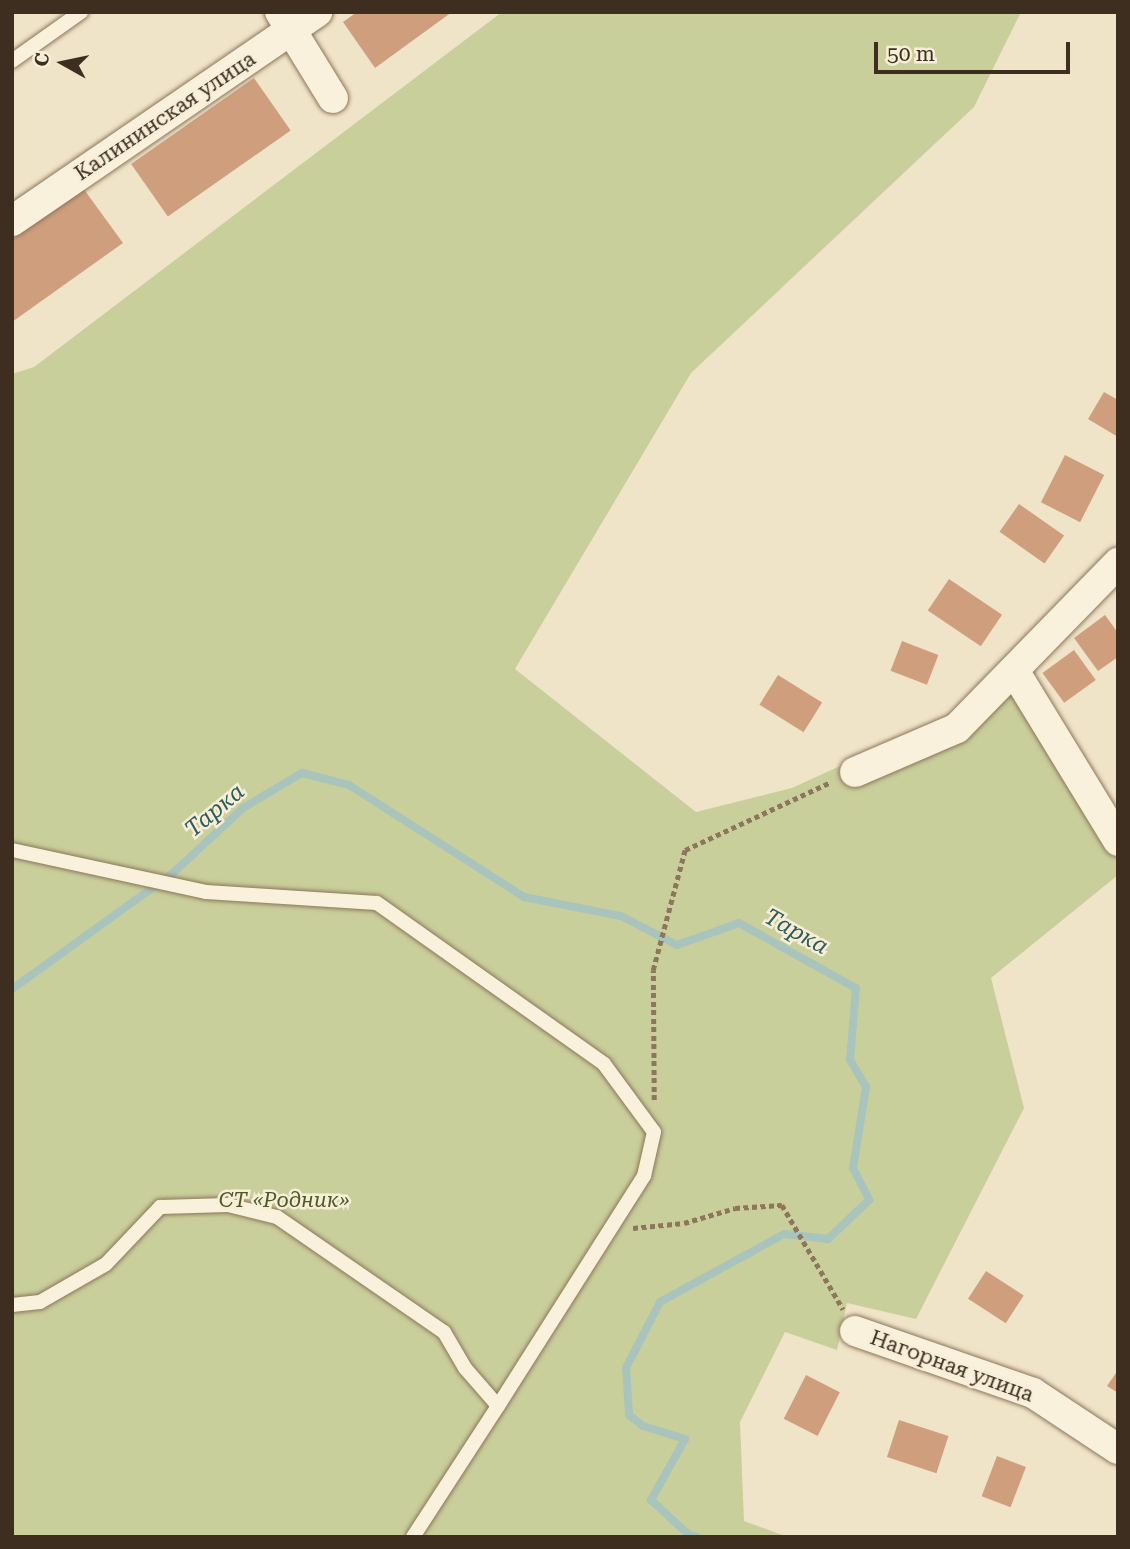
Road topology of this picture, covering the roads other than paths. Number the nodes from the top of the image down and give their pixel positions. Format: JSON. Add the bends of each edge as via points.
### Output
{"nodes":[{"id":1,"x":80,"y":12,"type":"edge"},
{"id":2,"x":317,"y":12,"type":"edge"},
{"id":3,"x":285,"y":21,"type":"edge"},
{"id":4,"x":12,"y":61,"type":"edge"},
{"id":5,"x":334,"y":98,"type":"dead end"},
{"id":6,"x":12,"y":220,"type":"edge"},
{"id":7,"x":1118,"y":563,"type":"edge"},
{"id":8,"x":1015,"y":673,"type":"junction"},
{"id":9,"x":855,"y":772,"type":"road end"},
{"id":10,"x":1118,"y":841,"type":"edge"},
{"id":11,"x":12,"y":850,"type":"edge"},
{"id":12,"x":12,"y":1305,"type":"edge"},
{"id":13,"x":855,"y":1331,"type":"dead end"},
{"id":14,"x":498,"y":1406,"type":"junction"},
{"id":15,"x":1118,"y":1449,"type":"edge"},
{"id":16,"x":412,"y":1537,"type":"edge"}],
"edges":[{"from":1,"to":4,"type":"lane"},
{"from":2,"to":3,"type":"street","name":"Калининская улица"},
{"from":3,"to":5,"type":"street"},
{"from":3,"to":6,"type":"street","name":"Калининская улица"},
{"from":7,"to":8,"type":"street"},
{"from":8,"to":9,"type":"street","via":[[957,728]]},
{"from":8,"to":10,"type":"street"},
{"from":11,"to":14,"type":"lane","via":[[206,892],[377,903],[604,1064],[654,1132],[644,1176]]},
{"from":12,"to":14,"type":"lane","via":[[40,1302],[106,1264],[160,1207],[228,1206],[276,1217],[444,1332],[465,1367]]},
{"from":13,"to":15,"type":"street","name":"Нагорная улица","via":[[1033,1393]]},
{"from":14,"to":16,"type":"lane"}]}
